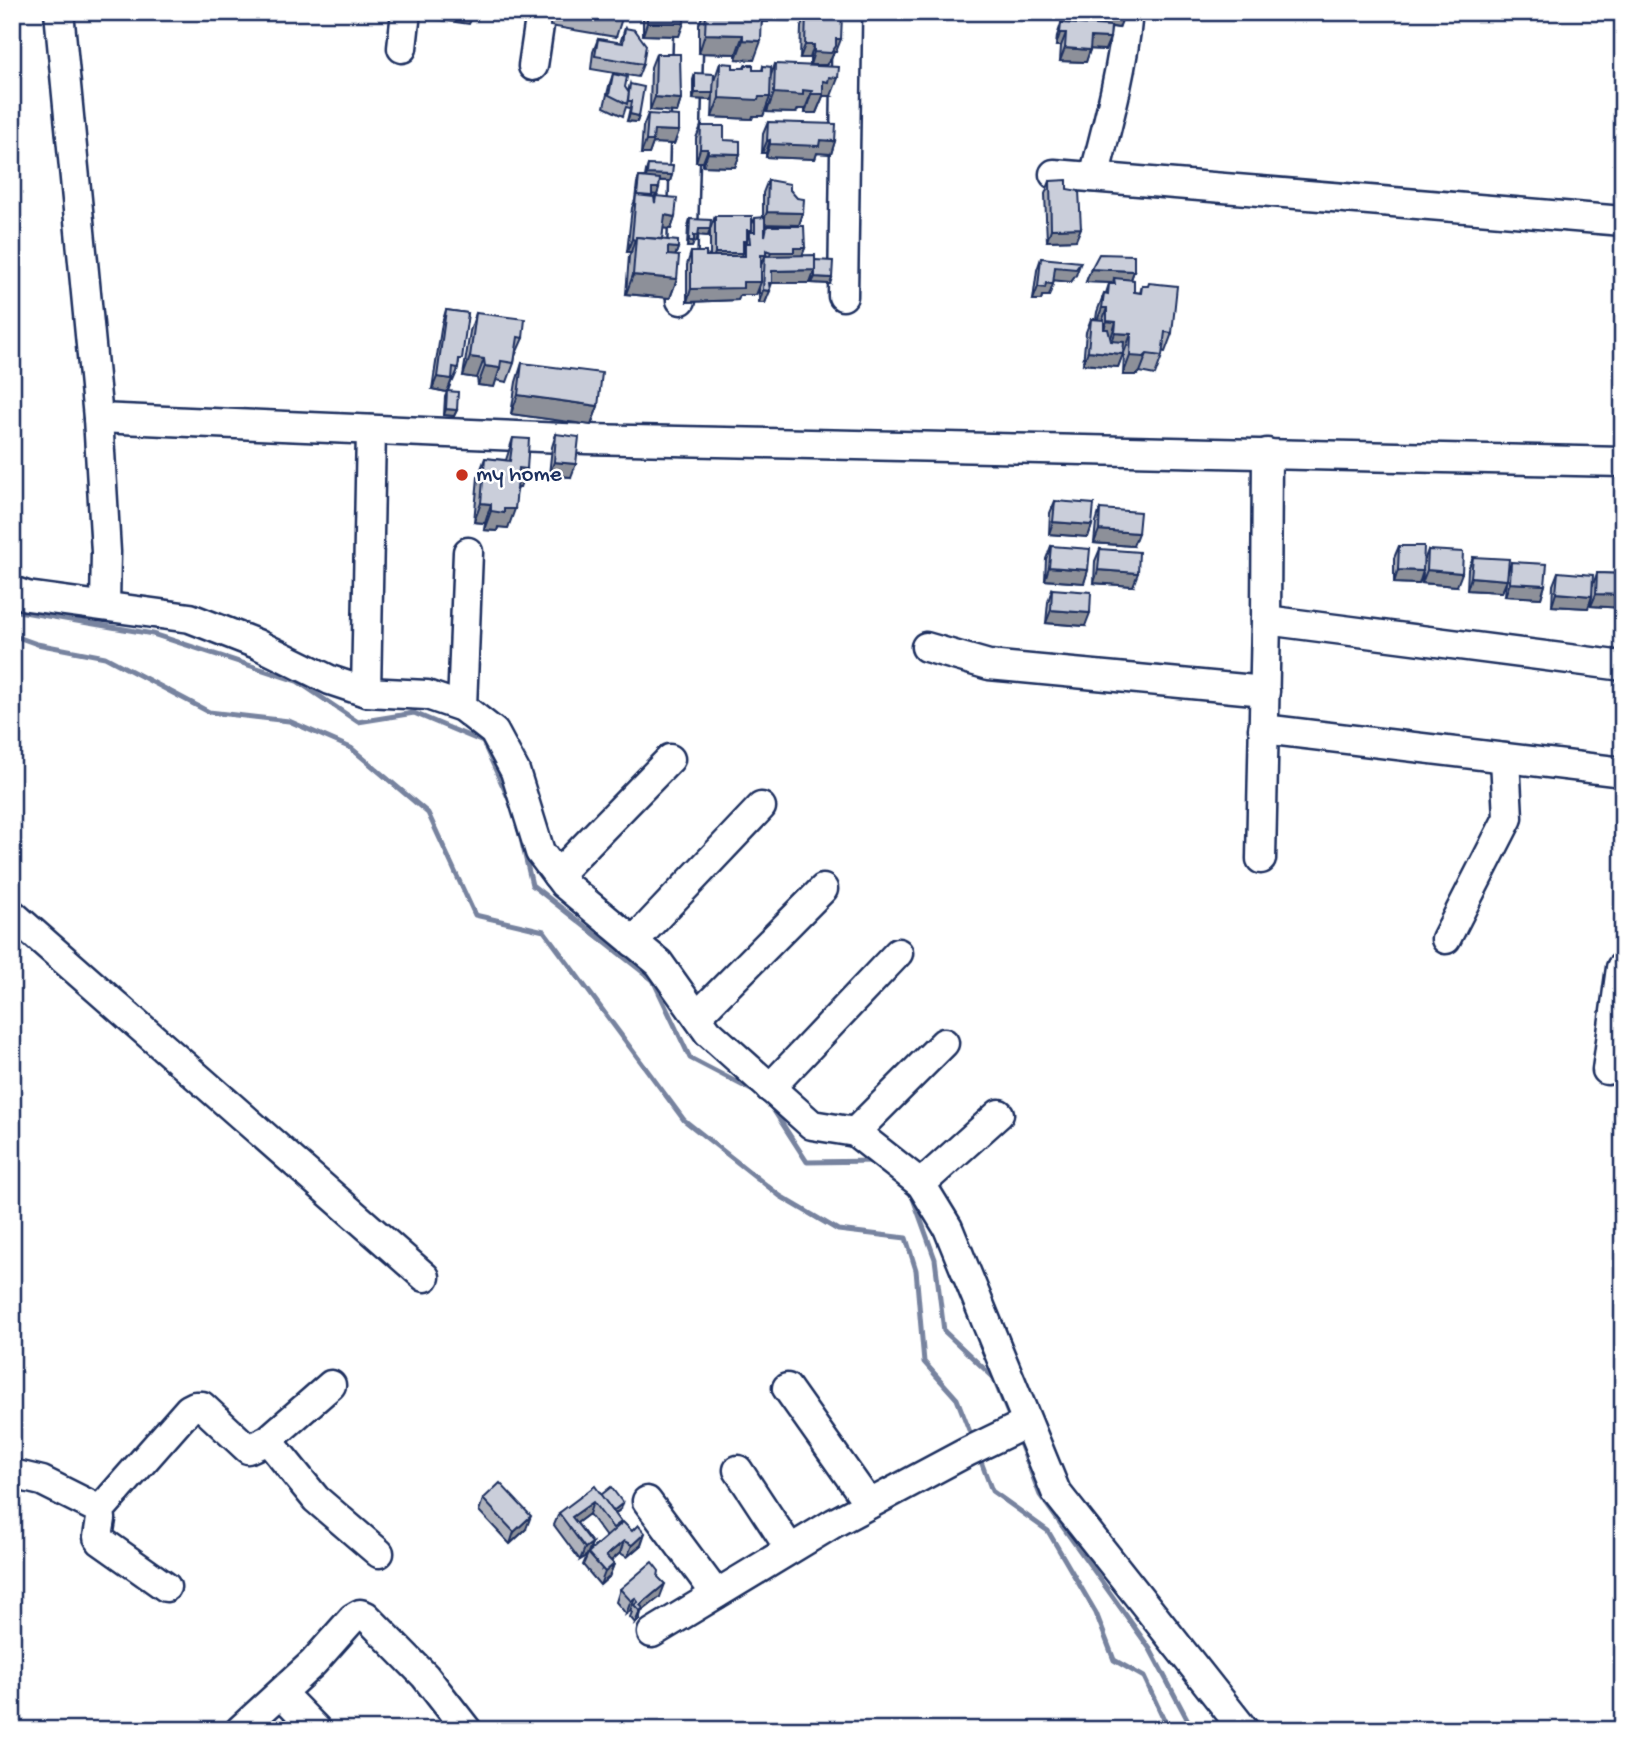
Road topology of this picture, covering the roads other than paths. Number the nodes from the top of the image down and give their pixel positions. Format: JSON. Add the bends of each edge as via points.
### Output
{"nodes":[{"id":1,"x":59,"y":12,"type":"edge"},
{"id":2,"x":407,"y":12,"type":"edge"},
{"id":3,"x":541,"y":12,"type":"edge"},
{"id":4,"x":690,"y":12,"type":"edge"},
{"id":5,"x":846,"y":12,"type":"edge"},
{"id":6,"x":1128,"y":12,"type":"edge"},
{"id":7,"x":402,"y":48,"type":"dead end"},
{"id":8,"x":533,"y":66,"type":"dead end"},
{"id":9,"x":1054,"y":174,"type":"dead end"},
{"id":10,"x":1094,"y":177,"type":"junction"},
{"id":11,"x":1623,"y":221,"type":"edge"},
{"id":12,"x":843,"y":296,"type":"dead end"},
{"id":13,"x":681,"y":300,"type":"dead end"},
{"id":14,"x":98,"y":418,"type":"junction"},
{"id":15,"x":371,"y":430,"type":"junction"},
{"id":16,"x":1266,"y":453,"type":"junction"},
{"id":17,"x":1623,"y":462,"type":"edge"},
{"id":18,"x":468,"y":552,"type":"dead end"},
{"id":19,"x":12,"y":592,"type":"edge"},
{"id":20,"x":105,"y":605,"type":"junction"},
{"id":21,"x":1266,"y":620,"type":"junction"},
{"id":22,"x":926,"y":647,"type":"dead end"},
{"id":23,"x":1623,"y":666,"type":"edge"},
{"id":24,"x":1265,"y":691,"type":"junction"},
{"id":25,"x":366,"y":692,"type":"junction"},
{"id":26,"x":462,"y":707,"type":"junction"},
{"id":27,"x":1264,"y":729,"type":"junction"},
{"id":28,"x":1505,"y":758,"type":"junction"},
{"id":29,"x":670,"y":759,"type":"dead end"},
{"id":30,"x":1623,"y":772,"type":"edge"},
{"id":31,"x":761,"y":807,"type":"dead end"},
{"id":32,"x":1261,"y":859,"type":"dead end"},
{"id":33,"x":557,"y":874,"type":"junction"},
{"id":34,"x":823,"y":889,"type":"dead end"},
{"id":35,"x":12,"y":914,"type":"edge"},
{"id":36,"x":1446,"y":939,"type":"dead end"},
{"id":37,"x":633,"y":942,"type":"junction"},
{"id":38,"x":898,"y":953,"type":"dead end"},
{"id":39,"x":1623,"y":968,"type":"edge"},
{"id":40,"x":697,"y":1016,"type":"junction"},
{"id":41,"x":944,"y":1043,"type":"dead end"},
{"id":42,"x":1607,"y":1070,"type":"dead end"},
{"id":43,"x":770,"y":1088,"type":"junction"},
{"id":44,"x":999,"y":1114,"type":"dead end"},
{"id":45,"x":855,"y":1132,"type":"junction"},
{"id":46,"x":922,"y":1184,"type":"junction"},
{"id":47,"x":425,"y":1278,"type":"dead end"},
{"id":48,"x":331,"y":1385,"type":"dead end"},
{"id":49,"x":787,"y":1388,"type":"dead end"},
{"id":50,"x":1027,"y":1423,"type":"junction"},
{"id":51,"x":268,"y":1440,"type":"junction"},
{"id":52,"x":738,"y":1470,"type":"dead end"},
{"id":53,"x":12,"y":1474,"type":"edge"},
{"id":54,"x":647,"y":1501,"type":"dead end"},
{"id":55,"x":869,"y":1504,"type":"junction"},
{"id":56,"x":100,"y":1510,"type":"junction"},
{"id":57,"x":790,"y":1549,"type":"junction"},
{"id":58,"x":379,"y":1553,"type":"dead end"},
{"id":59,"x":166,"y":1587,"type":"dead end"},
{"id":60,"x":716,"y":1594,"type":"junction"},
{"id":61,"x":652,"y":1633,"type":"dead end"},
{"id":62,"x":281,"y":1693,"type":"junction"},
{"id":63,"x":240,"y":1730,"type":"edge"},
{"id":64,"x":317,"y":1730,"type":"edge"},
{"id":65,"x":467,"y":1730,"type":"edge"},
{"id":66,"x":1244,"y":1730,"type":"edge"}],
"edges":[{"from":1,"to":14,"type":"street"},
{"from":2,"to":7,"type":"street"},
{"from":3,"to":8,"type":"street"},
{"from":4,"to":13,"type":"street"},
{"from":5,"to":12,"type":"street"},
{"from":6,"to":10,"type":"street","via":[[1114,99]]},
{"from":9,"to":10,"type":"street"},
{"from":10,"to":11,"type":"street"},
{"from":14,"to":15,"type":"street"},
{"from":14,"to":20,"type":"street"},
{"from":15,"to":16,"type":"street"},
{"from":15,"to":25,"type":"street"},
{"from":16,"to":17,"type":"street"},
{"from":16,"to":21,"type":"street"},
{"from":18,"to":26,"type":"street"},
{"from":19,"to":20,"type":"street"},
{"from":20,"to":25,"type":"street","via":[[190,618]]},
{"from":21,"to":23,"type":"street"},
{"from":21,"to":24,"type":"street"},
{"from":22,"to":24,"type":"street","via":[[989,665]]},
{"from":24,"to":27,"type":"street"},
{"from":25,"to":26,"type":"street","via":[[427,695]]},
{"from":26,"to":33,"type":"street","via":[[495,732],[515,771],[540,852]]},
{"from":27,"to":28,"type":"street"},
{"from":27,"to":32,"type":"street"},
{"from":28,"to":30,"type":"street"},
{"from":28,"to":36,"type":"street","via":[[1508,818]]},
{"from":29,"to":33,"type":"street"},
{"from":31,"to":37,"type":"street"},
{"from":33,"to":37,"type":"street"},
{"from":34,"to":40,"type":"street"},
{"from":35,"to":47,"type":"street"},
{"from":37,"to":40,"type":"street","via":[[659,963]]},
{"from":38,"to":43,"type":"street"},
{"from":39,"to":42,"type":"street"},
{"from":40,"to":43,"type":"street","via":[[708,1032]]},
{"from":41,"to":45,"type":"street"},
{"from":43,"to":45,"type":"street","via":[[812,1125]]},
{"from":44,"to":46,"type":"street"},
{"from":45,"to":46,"type":"street"},
{"from":46,"to":50,"type":"street","via":[[948,1228]]},
{"from":48,"to":51,"type":"street"},
{"from":49,"to":55,"type":"street"},
{"from":50,"to":55,"type":"street"},
{"from":50,"to":66,"type":"street","via":[[1056,1492]]},
{"from":51,"to":56,"type":"street","via":[[245,1449],[202,1406],[195,1406]]},
{"from":51,"to":58,"type":"street","via":[[316,1499]]},
{"from":52,"to":57,"type":"street"},
{"from":53,"to":56,"type":"street","via":[[42,1481]]},
{"from":54,"to":60,"type":"street"},
{"from":55,"to":57,"type":"street"},
{"from":56,"to":59,"type":"street","via":[[98,1538]]},
{"from":57,"to":60,"type":"street"},
{"from":60,"to":61,"type":"street"},
{"from":62,"to":63,"type":"street"},
{"from":62,"to":64,"type":"street"},
{"from":62,"to":65,"type":"street","via":[[360,1614],[425,1675]]}]}
